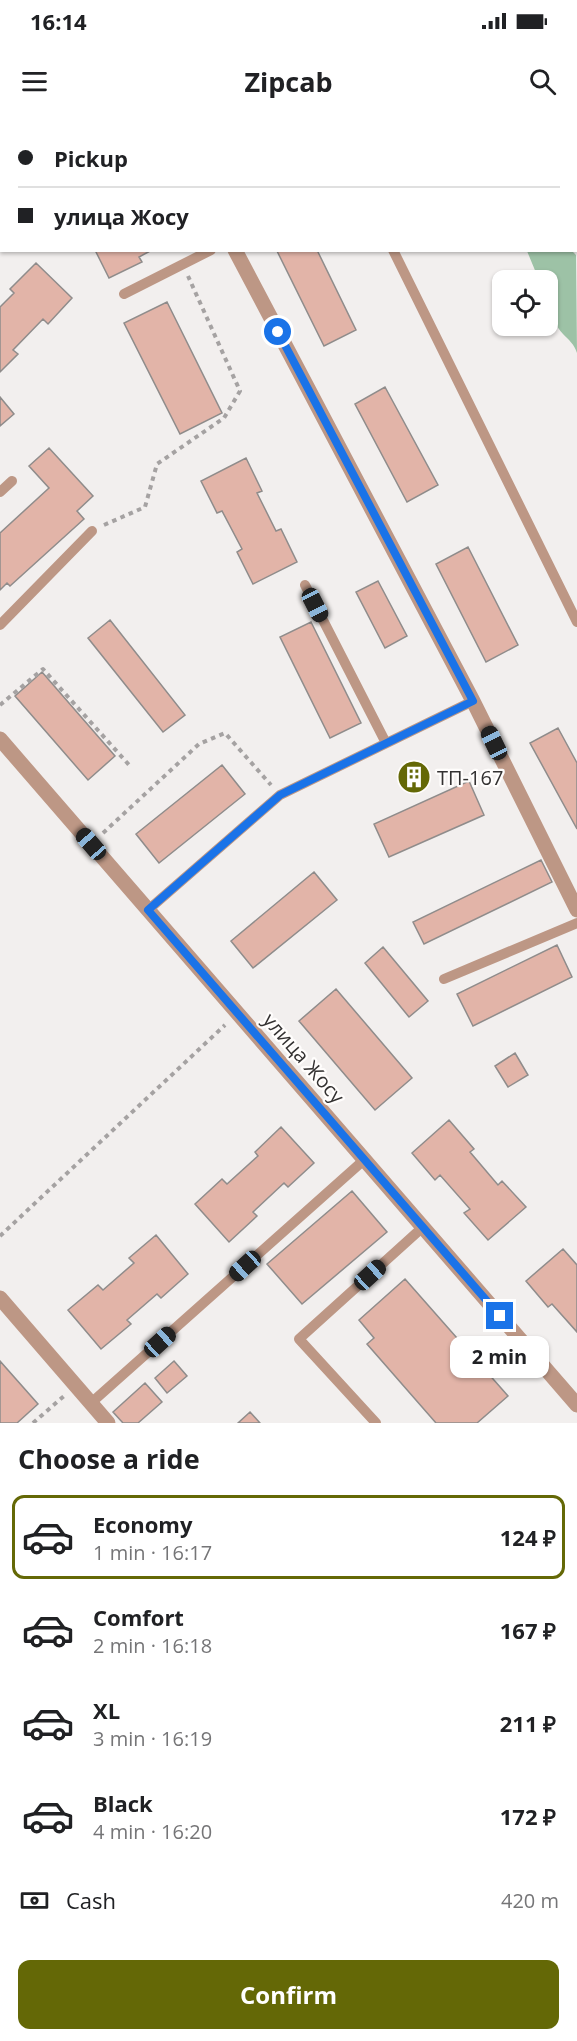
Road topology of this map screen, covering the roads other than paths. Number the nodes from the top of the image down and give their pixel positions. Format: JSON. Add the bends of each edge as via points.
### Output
{"nodes":[{"id":1,"x":207,"y":252,"type":"edge"},
{"id":2,"x":236,"y":252,"type":"edge"},
{"id":3,"x":394,"y":252,"type":"edge"},
{"id":4,"x":124,"y":294,"type":"dead end"},
{"id":5,"x":12,"y":481,"type":"dead end"},
{"id":6,"x":0,"y":492,"type":"edge"},
{"id":7,"x":92,"y":531,"type":"road end"},
{"id":8,"x":305,"y":585,"type":"dead end"},
{"id":9,"x":577,"y":622,"type":"edge"},
{"id":10,"x":0,"y":625,"type":"edge"},
{"id":11,"x":473,"y":701,"type":"junction"},
{"id":12,"x":0,"y":739,"type":"edge"},
{"id":13,"x":386,"y":743,"type":"junction"},
{"id":14,"x":148,"y":910,"type":"junction"},
{"id":15,"x":577,"y":910,"type":"edge"},
{"id":16,"x":577,"y":923,"type":"edge"},
{"id":17,"x":444,"y":979,"type":"dead end"},
{"id":18,"x":364,"y":1160,"type":"junction"},
{"id":19,"x":423,"y":1227,"type":"junction"},
{"id":20,"x":0,"y":1298,"type":"edge"},
{"id":21,"x":91,"y":1403,"type":"junction"},
{"id":22,"x":577,"y":1405,"type":"edge"},
{"id":23,"x":108,"y":1423,"type":"edge"},
{"id":24,"x":376,"y":1423,"type":"edge"}],
"edges":[{"from":1,"to":4,"type":"lane"},
{"from":2,"to":11,"type":"street"},
{"from":3,"to":9,"type":"lane"},
{"from":5,"to":6,"type":"lane"},
{"from":7,"to":10,"type":"lane"},
{"from":8,"to":13,"type":"lane"},
{"from":11,"to":13,"type":"lane"},
{"from":11,"to":15,"type":"street"},
{"from":12,"to":14,"type":"street","name":"улица Жосу"},
{"from":13,"to":14,"type":"lane","via":[[280,795]]},
{"from":14,"to":18,"type":"street","name":"улица Жосу"},
{"from":16,"to":17,"type":"lane"},
{"from":18,"to":19,"type":"street","name":"улица Жосу"},
{"from":18,"to":21,"type":"lane"},
{"from":19,"to":22,"type":"street","name":"улица Жосу"},
{"from":19,"to":24,"type":"lane","via":[[299,1339]]},
{"from":20,"to":21,"type":"street"},
{"from":21,"to":23,"type":"street"}]}
